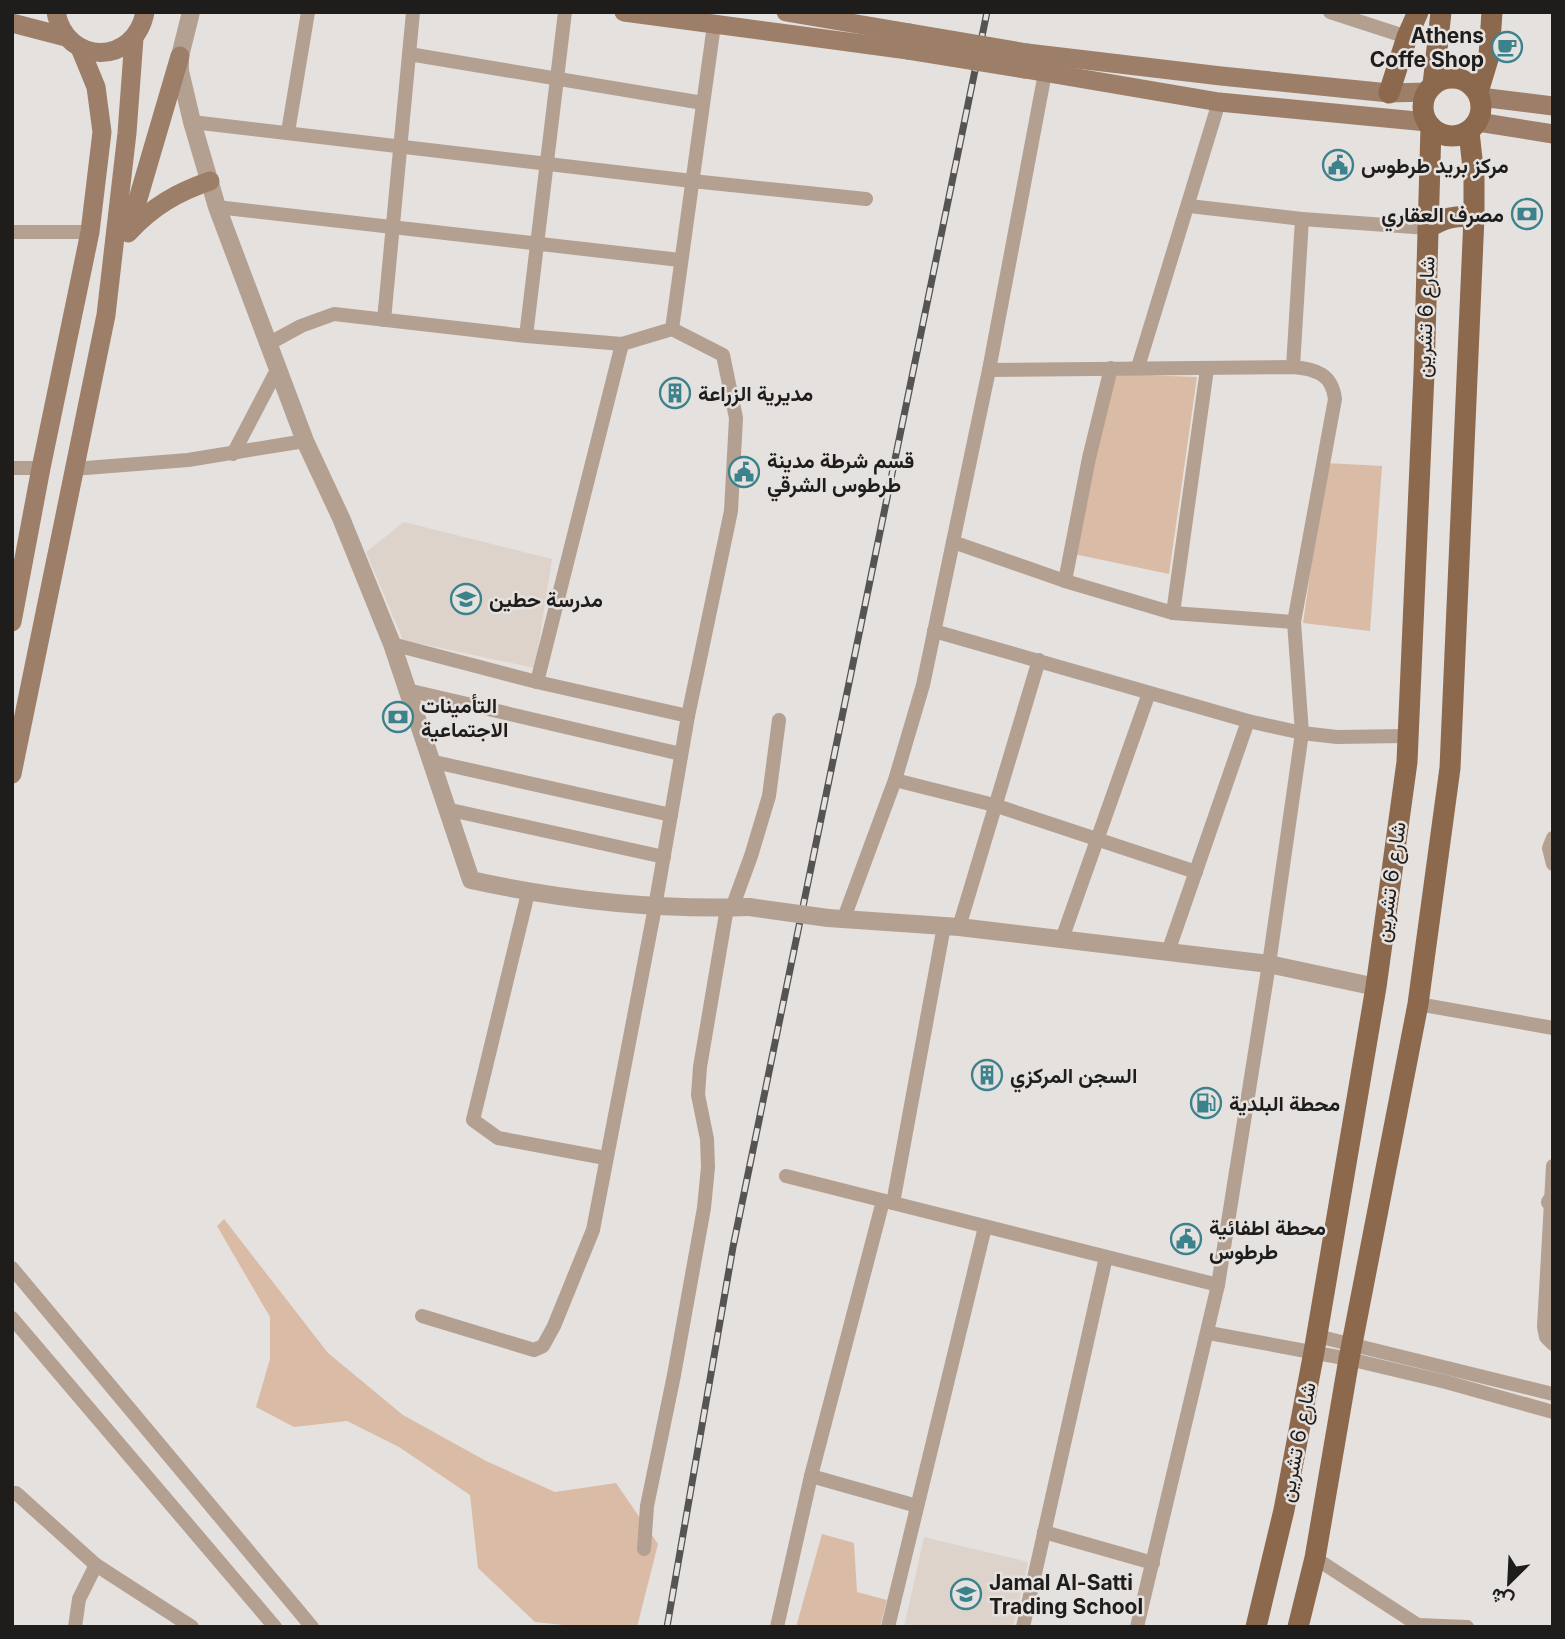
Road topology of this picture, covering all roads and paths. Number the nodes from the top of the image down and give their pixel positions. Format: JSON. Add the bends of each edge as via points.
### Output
{"nodes":[{"id":1,"x":56,"y":12,"type":"edge"},
{"id":2,"x":145,"y":12,"type":"edge"},
{"id":3,"x":191,"y":12,"type":"edge"},
{"id":4,"x":308,"y":12,"type":"edge"},
{"id":5,"x":413,"y":12,"type":"edge"},
{"id":6,"x":565,"y":12,"type":"edge"},
{"id":7,"x":624,"y":12,"type":"edge"},
{"id":8,"x":786,"y":12,"type":"edge"},
{"id":9,"x":1329,"y":12,"type":"edge"},
{"id":10,"x":1418,"y":12,"type":"edge"},
{"id":11,"x":1441,"y":12,"type":"edge"},
{"id":12,"x":1492,"y":12,"type":"edge"},
{"id":13,"x":12,"y":23,"type":"edge"},
{"id":14,"x":714,"y":25,"type":"junction"},
{"id":15,"x":1407,"y":37,"type":"junction"},
{"id":16,"x":134,"y":38,"type":"junction"},
{"id":17,"x":909,"y":41,"type":"junction"},
{"id":18,"x":73,"y":43,"type":"junction"},
{"id":19,"x":409,"y":54,"type":"junction"},
{"id":20,"x":180,"y":56,"type":"junction"},
{"id":21,"x":1026,"y":61,"type":"junction"},
{"id":22,"x":1045,"y":73,"type":"junction"},
{"id":23,"x":557,"y":79,"type":"junction"},
{"id":24,"x":1431,"y":88,"type":"junction"},
{"id":25,"x":1390,"y":93,"type":"junction"},
{"id":26,"x":1479,"y":95,"type":"junction"},
{"id":27,"x":1219,"y":102,"type":"junction"},
{"id":28,"x":703,"y":103,"type":"junction"},
{"id":29,"x":1553,"y":106,"type":"edge"},
{"id":30,"x":192,"y":122,"type":"junction"},
{"id":31,"x":1429,"y":125,"type":"junction"},
{"id":32,"x":1473,"y":127,"type":"junction"},
{"id":33,"x":288,"y":132,"type":"junction"},
{"id":34,"x":1553,"y":134,"type":"edge"},
{"id":35,"x":400,"y":146,"type":"junction"},
{"id":36,"x":547,"y":164,"type":"junction"},
{"id":37,"x":210,"y":181,"type":"junction"},
{"id":38,"x":692,"y":181,"type":"junction"},
{"id":39,"x":866,"y":199,"type":"dead end"},
{"id":40,"x":1189,"y":206,"type":"junction"},
{"id":41,"x":217,"y":207,"type":"junction"},
{"id":42,"x":1474,"y":217,"type":"junction"},
{"id":43,"x":1302,"y":219,"type":"junction"},
{"id":44,"x":392,"y":227,"type":"junction"},
{"id":45,"x":1428,"y":228,"type":"junction"},
{"id":46,"x":12,"y":232,"type":"edge"},
{"id":47,"x":90,"y":232,"type":"junction"},
{"id":48,"x":128,"y":233,"type":"junction"},
{"id":49,"x":537,"y":244,"type":"junction"},
{"id":50,"x":115,"y":253,"type":"junction"},
{"id":51,"x":680,"y":260,"type":"junction"},
{"id":52,"x":74,"y":310,"type":"junction"},
{"id":53,"x":106,"y":315,"type":"junction"},
{"id":54,"x":384,"y":320,"type":"junction"},
{"id":55,"x":672,"y":329,"type":"junction"},
{"id":56,"x":526,"y":336,"type":"junction"},
{"id":57,"x":268,"y":344,"type":"junction"},
{"id":58,"x":622,"y":344,"type":"junction"},
{"id":59,"x":1138,"y":367,"type":"junction"},
{"id":60,"x":1293,"y":367,"type":"junction"},
{"id":61,"x":1111,"y":369,"type":"junction"},
{"id":62,"x":1207,"y":369,"type":"junction"},
{"id":63,"x":277,"y":370,"type":"junction"},
{"id":64,"x":989,"y":370,"type":"junction"},
{"id":65,"x":304,"y":441,"type":"junction"},
{"id":66,"x":233,"y":454,"type":"junction"},
{"id":67,"x":12,"y":468,"type":"edge"},
{"id":68,"x":41,"y":468,"type":"junction"},
{"id":69,"x":73,"y":469,"type":"junction"},
{"id":70,"x":953,"y":542,"type":"junction"},
{"id":71,"x":1065,"y":581,"type":"junction"},
{"id":72,"x":1173,"y":613,"type":"junction"},
{"id":73,"x":12,"y":622,"type":"edge"},
{"id":74,"x":1294,"y":622,"type":"junction"},
{"id":75,"x":934,"y":631,"type":"junction"},
{"id":76,"x":392,"y":645,"type":"junction"},
{"id":77,"x":1040,"y":660,"type":"junction"},
{"id":78,"x":537,"y":682,"type":"junction"},
{"id":79,"x":407,"y":690,"type":"junction"},
{"id":80,"x":1149,"y":693,"type":"junction"},
{"id":81,"x":688,"y":716,"type":"junction"},
{"id":82,"x":779,"y":720,"type":"dead end"},
{"id":83,"x":1248,"y":721,"type":"junction"},
{"id":84,"x":1302,"y":733,"type":"junction"},
{"id":85,"x":1407,"y":736,"type":"junction"},
{"id":86,"x":681,"y":754,"type":"junction"},
{"id":87,"x":430,"y":761,"type":"junction"},
{"id":88,"x":12,"y":774,"type":"edge"},
{"id":89,"x":895,"y":780,"type":"junction"},
{"id":90,"x":994,"y":805,"type":"junction"},
{"id":91,"x":446,"y":809,"type":"junction"},
{"id":92,"x":671,"y":815,"type":"junction"},
{"id":93,"x":1553,"y":838,"type":"edge"},
{"id":94,"x":1097,"y":840,"type":"junction"},
{"id":95,"x":664,"y":857,"type":"junction"},
{"id":96,"x":1553,"y":864,"type":"edge"},
{"id":97,"x":1196,"y":872,"type":"junction"},
{"id":98,"x":528,"y":893,"type":"junction"},
{"id":99,"x":655,"y":906,"type":"junction"},
{"id":100,"x":736,"y":908,"type":"junction"},
{"id":101,"x":836,"y":918,"type":"junction"},
{"id":102,"x":952,"y":926,"type":"junction"},
{"id":103,"x":1062,"y":939,"type":"junction"},
{"id":104,"x":1168,"y":952,"type":"junction"},
{"id":105,"x":1269,"y":964,"type":"junction"},
{"id":106,"x":1376,"y":987,"type":"junction"},
{"id":107,"x":1418,"y":1004,"type":"junction"},
{"id":108,"x":1553,"y":1028,"type":"edge"},
{"id":109,"x":605,"y":1158,"type":"junction"},
{"id":110,"x":1553,"y":1166,"type":"edge"},
{"id":111,"x":786,"y":1176,"type":"dead end"},
{"id":112,"x":888,"y":1202,"type":"junction"},
{"id":113,"x":1551,"y":1203,"type":"edge"},
{"id":114,"x":985,"y":1227,"type":"junction"},
{"id":115,"x":1106,"y":1257,"type":"junction"},
{"id":116,"x":12,"y":1268,"type":"edge"},
{"id":117,"x":1218,"y":1285,"type":"junction"},
{"id":118,"x":422,"y":1316,"type":"dead end"},
{"id":119,"x":12,"y":1318,"type":"edge"},
{"id":120,"x":1209,"y":1333,"type":"junction"},
{"id":121,"x":1315,"y":1344,"type":"junction"},
{"id":122,"x":1553,"y":1344,"type":"edge"},
{"id":123,"x":1351,"y":1351,"type":"junction"},
{"id":124,"x":1553,"y":1394,"type":"edge"},
{"id":125,"x":1553,"y":1412,"type":"edge"},
{"id":126,"x":811,"y":1476,"type":"junction"},
{"id":127,"x":12,"y":1493,"type":"edge"},
{"id":128,"x":917,"y":1506,"type":"junction"},
{"id":129,"x":1044,"y":1532,"type":"junction"},
{"id":130,"x":644,"y":1549,"type":"dead end"},
{"id":131,"x":1315,"y":1558,"type":"junction"},
{"id":132,"x":1153,"y":1563,"type":"junction"},
{"id":133,"x":96,"y":1565,"type":"junction"},
{"id":134,"x":1420,"y":1626,"type":"edge"},
{"id":135,"x":75,"y":1627,"type":"edge"},
{"id":136,"x":192,"y":1627,"type":"edge"},
{"id":137,"x":275,"y":1627,"type":"edge"},
{"id":138,"x":312,"y":1627,"type":"edge"},
{"id":139,"x":777,"y":1627,"type":"edge"},
{"id":140,"x":888,"y":1627,"type":"edge"},
{"id":141,"x":1023,"y":1627,"type":"edge"},
{"id":142,"x":1137,"y":1627,"type":"edge"},
{"id":143,"x":1256,"y":1627,"type":"edge"},
{"id":144,"x":1298,"y":1627,"type":"edge"},
{"id":145,"x":1466,"y":1627,"type":"edge"}],
"edges":[{"from":1,"to":18,"type":"main road","via":[[59,26]]},
{"from":2,"to":16,"type":"main road"},
{"from":3,"to":20,"type":"street"},
{"from":4,"to":33,"type":"street"},
{"from":5,"to":19,"type":"street"},
{"from":6,"to":23,"type":"street"},
{"from":7,"to":14,"type":"main road"},
{"from":8,"to":17,"type":"main road"},
{"from":9,"to":15,"type":"street"},
{"from":10,"to":15,"type":"main road"},
{"from":11,"to":24,"type":"main road"},
{"from":12,"to":26,"type":"main road","via":[[1489,56]]},
{"from":13,"to":18,"type":"main road"},
{"from":14,"to":17,"type":"main road"},
{"from":14,"to":28,"type":"street"},
{"from":15,"to":25,"type":"main road"},
{"from":16,"to":18,"type":"main road","via":[[114,51],[91,52]]},
{"from":16,"to":50,"type":"main road"},
{"from":17,"to":21,"type":"main road","bridge":true},
{"from":18,"to":47,"type":"main road","via":[[96,87],[102,132]]},
{"from":19,"to":23,"type":"street"},
{"from":19,"to":35,"type":"street"},
{"from":20,"to":30,"type":"street"},
{"from":20,"to":48,"type":"main road"},
{"from":21,"to":22,"type":"main road"},
{"from":21,"to":25,"type":"main road"},
{"from":22,"to":27,"type":"main road"},
{"from":22,"to":64,"type":"street"},
{"from":23,"to":28,"type":"street"},
{"from":23,"to":36,"type":"street"},
{"from":24,"to":25,"type":"main road"},
{"from":24,"to":26,"type":"main road","via":[[1449,78],[1457,79]]},
{"from":24,"to":31,"type":"main road","via":[[1423,112]]},
{"from":26,"to":29,"type":"main road"},
{"from":26,"to":32,"type":"main road","via":[[1482,105]]},
{"from":27,"to":31,"type":"main road"},
{"from":27,"to":40,"type":"street"},
{"from":28,"to":38,"type":"street"},
{"from":30,"to":33,"type":"street"},
{"from":30,"to":37,"type":"street"},
{"from":31,"to":32,"type":"main road","via":[[1449,137]]},
{"from":31,"to":45,"type":"main road","name":"شارع 6 تشرين"},
{"from":32,"to":34,"type":"main road"},
{"from":32,"to":42,"type":"main road","name":"شارع 6 تشرين"},
{"from":33,"to":35,"type":"street"},
{"from":35,"to":36,"type":"street"},
{"from":35,"to":44,"type":"street"},
{"from":36,"to":38,"type":"street"},
{"from":36,"to":49,"type":"street"},
{"from":37,"to":41,"type":"street"},
{"from":37,"to":48,"type":"main road","via":[[163,201]]},
{"from":38,"to":39,"type":"street"},
{"from":38,"to":51,"type":"street"},
{"from":40,"to":43,"type":"street"},
{"from":40,"to":59,"type":"street"},
{"from":41,"to":44,"type":"street"},
{"from":41,"to":57,"type":"street"},
{"from":42,"to":45,"type":"main road","via":[[1454,216]]},
{"from":42,"to":107,"type":"main road","name":"شارع 6 تشرين","via":[[1450,768]]},
{"from":43,"to":45,"type":"street"},
{"from":43,"to":60,"type":"street"},
{"from":44,"to":49,"type":"street"},
{"from":44,"to":54,"type":"street"},
{"from":45,"to":85,"type":"main road","name":"شارع 6 تشرين"},
{"from":46,"to":47,"type":"street"},
{"from":47,"to":52,"type":"main road"},
{"from":48,"to":50,"type":"main road"},
{"from":49,"to":51,"type":"street"},
{"from":49,"to":56,"type":"street"},
{"from":50,"to":53,"type":"main road"},
{"from":51,"to":55,"type":"street"},
{"from":52,"to":53,"type":"main road"},
{"from":52,"to":68,"type":"main road"},
{"from":53,"to":69,"type":"main road"},
{"from":54,"to":56,"type":"street"},
{"from":54,"to":57,"type":"street","via":[[334,314]]},
{"from":55,"to":58,"type":"street"},
{"from":55,"to":81,"type":"street","via":[[723,355],[736,418],[731,510]]},
{"from":56,"to":58,"type":"street"},
{"from":57,"to":63,"type":"street"},
{"from":58,"to":78,"type":"street"},
{"from":59,"to":61,"type":"street"},
{"from":59,"to":62,"type":"street"},
{"from":60,"to":62,"type":"street"},
{"from":60,"to":74,"type":"street","via":[[1328,378],[1335,399]]},
{"from":61,"to":64,"type":"street"},
{"from":61,"to":71,"type":"street"},
{"from":62,"to":72,"type":"street"},
{"from":63,"to":65,"type":"street"},
{"from":63,"to":66,"type":"street"},
{"from":64,"to":70,"type":"street"},
{"from":65,"to":66,"type":"street"},
{"from":65,"to":76,"type":"street"},
{"from":66,"to":69,"type":"street"},
{"from":67,"to":68,"type":"street"},
{"from":68,"to":73,"type":"main road"},
{"from":69,"to":88,"type":"main road"},
{"from":70,"to":71,"type":"street"},
{"from":70,"to":75,"type":"street"},
{"from":71,"to":72,"type":"street"},
{"from":72,"to":74,"type":"street"},
{"from":74,"to":84,"type":"street"},
{"from":75,"to":77,"type":"street"},
{"from":75,"to":89,"type":"street"},
{"from":76,"to":78,"type":"street"},
{"from":76,"to":79,"type":"street"},
{"from":77,"to":80,"type":"street"},
{"from":77,"to":90,"type":"street"},
{"from":78,"to":81,"type":"street"},
{"from":79,"to":86,"type":"street"},
{"from":79,"to":87,"type":"street"},
{"from":80,"to":83,"type":"street"},
{"from":80,"to":94,"type":"street"},
{"from":81,"to":86,"type":"street"},
{"from":82,"to":100,"type":"street","via":[[769,796]]},
{"from":83,"to":84,"type":"street"},
{"from":83,"to":97,"type":"street"},
{"from":84,"to":85,"type":"street"},
{"from":84,"to":105,"type":"street"},
{"from":85,"to":106,"type":"main road","name":"شارع 6 تشرين"},
{"from":86,"to":92,"type":"street"},
{"from":87,"to":91,"type":"street"},
{"from":87,"to":92,"type":"street"},
{"from":89,"to":90,"type":"street"},
{"from":89,"to":101,"type":"street"},
{"from":90,"to":94,"type":"street"},
{"from":90,"to":102,"type":"street"},
{"from":91,"to":95,"type":"street"},
{"from":91,"to":98,"type":"street","via":[[471,880]]},
{"from":92,"to":95,"type":"street"},
{"from":93,"to":96,"type":"street","via":[[1549,848]]},
{"from":94,"to":97,"type":"street"},
{"from":94,"to":103,"type":"street"},
{"from":95,"to":99,"type":"street"},
{"from":97,"to":104,"type":"street"},
{"from":98,"to":99,"type":"street"},
{"from":98,"to":109,"type":"street","via":[[473,1120],[498,1138]]},
{"from":99,"to":100,"type":"street"},
{"from":99,"to":109,"type":"street"},
{"from":100,"to":101,"type":"street","bridge":true},
{"from":100,"to":130,"type":"street","via":[[700,1067],[698,1095],[708,1167],[704,1208],[647,1506]]},
{"from":101,"to":102,"type":"street"},
{"from":102,"to":103,"type":"street"},
{"from":102,"to":112,"type":"street"},
{"from":103,"to":104,"type":"street"},
{"from":104,"to":105,"type":"street"},
{"from":105,"to":106,"type":"street"},
{"from":105,"to":117,"type":"street"},
{"from":106,"to":121,"type":"main road","name":"شارع 6 تشرين"},
{"from":107,"to":108,"type":"street"},
{"from":107,"to":123,"type":"main road","name":"شارع 6 تشرين"},
{"from":109,"to":118,"type":"street","via":[[593,1230],[543,1346],[534,1350]]},
{"from":110,"to":113,"type":"street"},
{"from":111,"to":112,"type":"street"},
{"from":112,"to":114,"type":"street"},
{"from":112,"to":126,"type":"street"},
{"from":113,"to":122,"type":"street","via":[[1544,1327]]},
{"from":114,"to":115,"type":"street"},
{"from":114,"to":128,"type":"street"},
{"from":115,"to":117,"type":"street"},
{"from":115,"to":129,"type":"street"},
{"from":116,"to":138,"type":"street"},
{"from":117,"to":120,"type":"street"},
{"from":119,"to":137,"type":"street"},
{"from":120,"to":121,"type":"street"},
{"from":120,"to":132,"type":"street"},
{"from":121,"to":123,"type":"street"},
{"from":121,"to":143,"type":"main road","name":"شارع 6 تشرين","via":[[1284,1510]]},
{"from":123,"to":124,"type":"street"},
{"from":123,"to":125,"type":"street"},
{"from":123,"to":131,"type":"main road","name":"شارع 6 تشرين"},
{"from":126,"to":128,"type":"street"},
{"from":126,"to":139,"type":"street"},
{"from":127,"to":133,"type":"street"},
{"from":128,"to":140,"type":"street"},
{"from":129,"to":132,"type":"street"},
{"from":129,"to":141,"type":"street"},
{"from":131,"to":134,"type":"street"},
{"from":131,"to":144,"type":"main road","name":"شارع 6 تشرين"},
{"from":132,"to":142,"type":"street"},
{"from":133,"to":135,"type":"street","via":[[79,1599]]},
{"from":133,"to":136,"type":"street"},
{"from":134,"to":145,"type":"street"}]}
